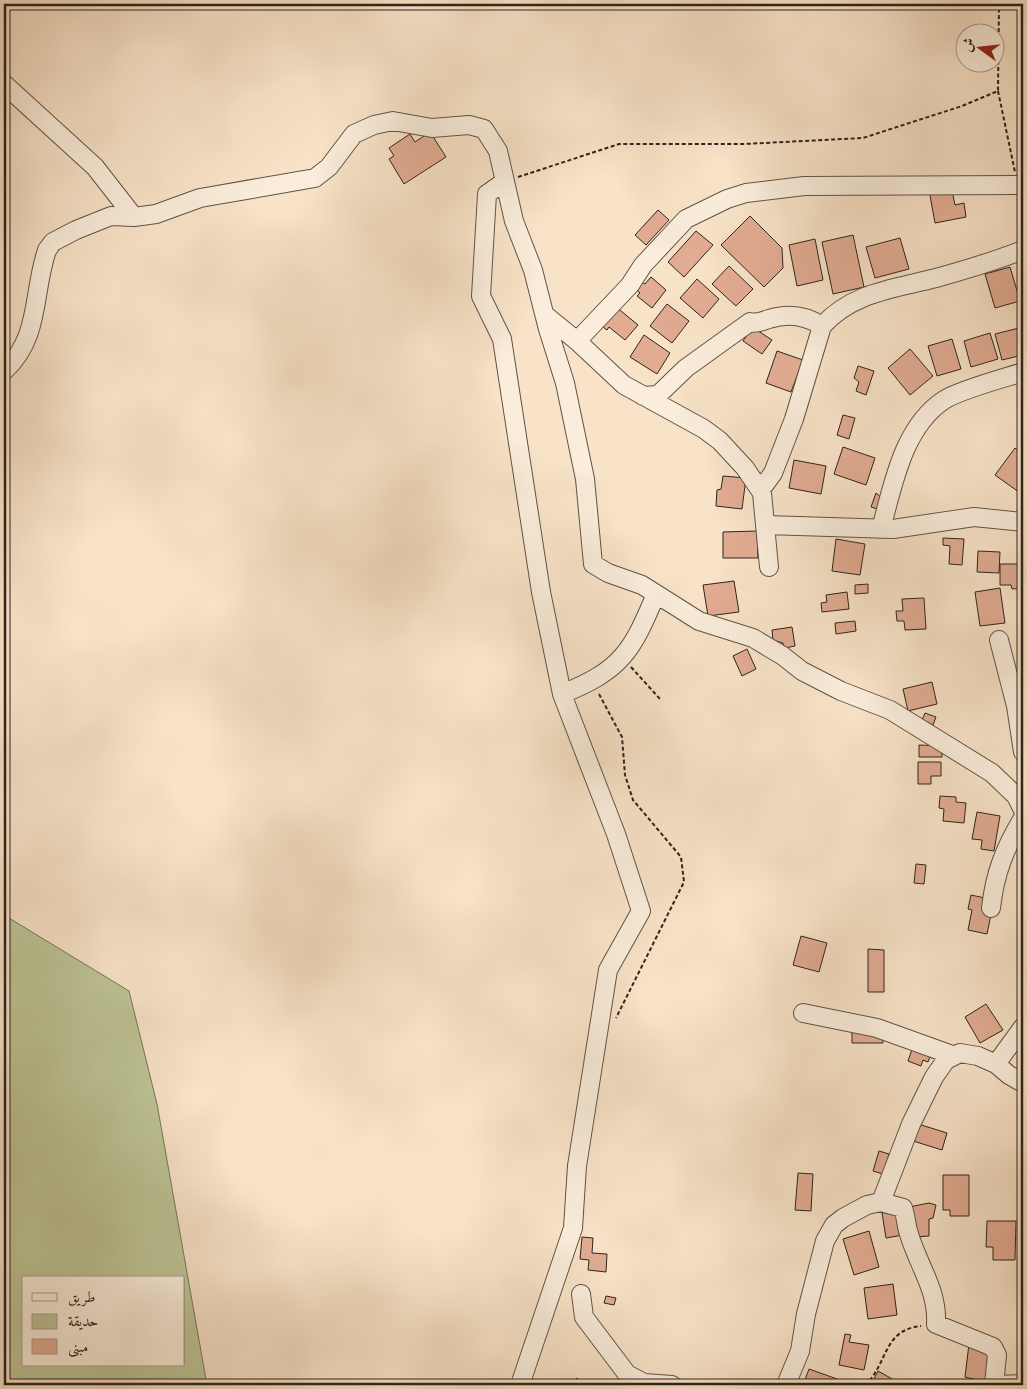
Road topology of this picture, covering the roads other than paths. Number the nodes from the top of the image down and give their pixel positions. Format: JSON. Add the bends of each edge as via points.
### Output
{"nodes":[{"id":1,"x":4,"y":84,"type":"edge"},
{"id":2,"x":504,"y":182,"type":"junction"},
{"id":3,"x":1018,"y":185,"type":"road end"},
{"id":4,"x":134,"y":217,"type":"junction"},
{"id":5,"x":1023,"y":250,"type":"edge"},
{"id":6,"x":544,"y":315,"type":"junction"},
{"id":7,"x":822,"y":326,"type":"junction"},
{"id":8,"x":578,"y":341,"type":"junction"},
{"id":9,"x":4,"y":371,"type":"edge"},
{"id":10,"x":1023,"y":372,"type":"edge"},
{"id":11,"x":643,"y":396,"type":"junction"},
{"id":12,"x":758,"y":484,"type":"junction"},
{"id":13,"x":1023,"y":522,"type":"edge"},
{"id":14,"x":766,"y":525,"type":"junction"},
{"id":15,"x":881,"y":529,"type":"junction"},
{"id":16,"x":770,"y":567,"type":"dead end"},
{"id":17,"x":656,"y":594,"type":"junction"},
{"id":18,"x":999,"y":640,"type":"dead end"},
{"id":19,"x":562,"y":694,"type":"junction"},
{"id":20,"x":1023,"y":752,"type":"edge"},
{"id":21,"x":1023,"y":810,"type":"edge"},
{"id":22,"x":1023,"y":818,"type":"edge"},
{"id":23,"x":991,"y":908,"type":"dead end"},
{"id":24,"x":803,"y":1013,"type":"dead end"},
{"id":25,"x":1022,"y":1031,"type":"edge"},
{"id":26,"x":952,"y":1054,"type":"junction"},
{"id":27,"x":996,"y":1064,"type":"junction"},
{"id":28,"x":1023,"y":1083,"type":"edge"},
{"id":29,"x":881,"y":1202,"type":"junction"},
{"id":30,"x":581,"y":1294,"type":"dead end"},
{"id":31,"x":1023,"y":1384,"type":"edge"},
{"id":32,"x":520,"y":1385,"type":"edge"},
{"id":33,"x":672,"y":1385,"type":"edge"},
{"id":34,"x":786,"y":1385,"type":"edge"},
{"id":35,"x":994,"y":1385,"type":"edge"}],
"edges":[{"from":1,"to":4,"type":"street","via":[[95,167]]},
{"from":2,"to":4,"type":"street","via":[[498,151],[484,130],[469,125],[424,128],[393,121],[354,134],[329,167],[315,178],[200,198],[156,214]]},
{"from":2,"to":6,"type":"street"},
{"from":2,"to":19,"type":"street","via":[[487,194],[481,296],[502,339],[541,592]]},
{"from":3,"to":8,"type":"street","via":[[804,186],[746,193],[727,199],[686,219]]},
{"from":4,"to":9,"type":"street","via":[[112,216],[53,242],[45,256],[28,338],[19,356]]},
{"from":5,"to":7,"type":"street","via":[[937,278],[859,298]]},
{"from":6,"to":8,"type":"street"},
{"from":6,"to":17,"type":"street","via":[[565,383],[583,464],[593,564]]},
{"from":7,"to":11,"type":"street","via":[[797,315],[755,324],[750,322],[686,368],[658,395]]},
{"from":7,"to":12,"type":"street","via":[[803,394],[779,458],[765,484]]},
{"from":8,"to":11,"type":"street","via":[[613,376]]},
{"from":10,"to":15,"type":"street","via":[[945,400],[928,414],[904,456]]},
{"from":11,"to":12,"type":"street","via":[[712,434],[732,452]]},
{"from":12,"to":14,"type":"street"},
{"from":13,"to":15,"type":"street","via":[[974,517],[910,528]]},
{"from":14,"to":15,"type":"street"},
{"from":14,"to":16,"type":"street"},
{"from":17,"to":19,"type":"street","via":[[635,642],[622,659],[592,680]]},
{"from":17,"to":21,"type":"street","via":[[699,621],[753,638],[802,671],[897,715],[992,773],[1016,796]]},
{"from":18,"to":20,"type":"street","via":[[1016,706]]},
{"from":19,"to":32,"type":"street","via":[[616,834],[641,911],[608,970],[577,1166],[573,1228]]},
{"from":22,"to":23,"type":"street","via":[[1005,848]]},
{"from":24,"to":26,"type":"street","via":[[877,1028]]},
{"from":25,"to":27,"type":"street"},
{"from":26,"to":27,"type":"street","via":[[967,1053]]},
{"from":26,"to":29,"type":"street","via":[[927,1091]]},
{"from":27,"to":28,"type":"street"},
{"from":29,"to":34,"type":"street","via":[[867,1205],[844,1218],[834,1225],[825,1241],[800,1351]]},
{"from":29,"to":35,"type":"street","via":[[903,1208],[908,1232],[933,1294],[936,1324],[994,1347],[997,1355]]},
{"from":30,"to":33,"type":"street","via":[[584,1317],[627,1374],[644,1383]]},
{"from":31,"to":35,"type":"street"}]}
